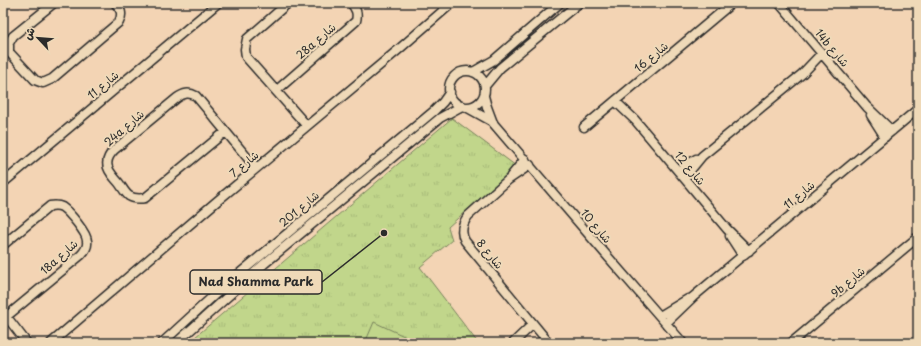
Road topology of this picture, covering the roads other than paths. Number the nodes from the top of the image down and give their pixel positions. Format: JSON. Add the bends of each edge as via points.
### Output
{"nodes":[{"id":1,"x":54,"y":3,"type":"edge"},
{"id":2,"x":115,"y":3,"type":"edge"},
{"id":3,"x":218,"y":3,"type":"edge"},
{"id":4,"x":288,"y":3,"type":"edge"},
{"id":5,"x":351,"y":3,"type":"edge"},
{"id":6,"x":452,"y":3,"type":"edge"},
{"id":7,"x":560,"y":3,"type":"edge"},
{"id":8,"x":579,"y":3,"type":"edge"},
{"id":9,"x":732,"y":3,"type":"edge"},
{"id":10,"x":779,"y":3,"type":"edge"},
{"id":11,"x":824,"y":56,"type":"junction"},
{"id":12,"x":473,"y":72,"type":"junction"},
{"id":13,"x":485,"y":86,"type":"junction"},
{"id":14,"x":276,"y":91,"type":"junction"},
{"id":15,"x":450,"y":92,"type":"junction"},
{"id":16,"x":484,"y":96,"type":"junction"},
{"id":17,"x":618,"y":99,"type":"junction"},
{"id":18,"x":464,"y":107,"type":"junction"},
{"id":19,"x":867,"y":107,"type":"junction"},
{"id":20,"x":918,"y":109,"type":"edge"},
{"id":21,"x":493,"y":123,"type":"junction"},
{"id":22,"x":307,"y":126,"type":"junction"},
{"id":23,"x":584,"y":127,"type":"dead end"},
{"id":24,"x":892,"y":131,"type":"junction"},
{"id":25,"x":225,"y":132,"type":"junction"},
{"id":26,"x":885,"y":137,"type":"junction"},
{"id":27,"x":702,"y":156,"type":"junction"},
{"id":28,"x":527,"y":162,"type":"junction"},
{"id":29,"x":256,"y":168,"type":"junction"},
{"id":30,"x":678,"y":172,"type":"junction"},
{"id":31,"x":684,"y":178,"type":"junction"},
{"id":32,"x":3,"y":183,"type":"edge"},
{"id":33,"x":918,"y":237,"type":"edge"},
{"id":34,"x":3,"y":245,"type":"edge"},
{"id":35,"x":746,"y":253,"type":"junction"},
{"id":36,"x":693,"y":297,"type":"junction"},
{"id":37,"x":5,"y":314,"type":"edge"},
{"id":38,"x":660,"y":316,"type":"junction"},
{"id":39,"x":666,"y":323,"type":"junction"},
{"id":40,"x":535,"y":326,"type":"junction"},
{"id":41,"x":795,"y":342,"type":"edge"},
{"id":42,"x":27,"y":343,"type":"edge"},
{"id":43,"x":51,"y":343,"type":"edge"},
{"id":44,"x":162,"y":343,"type":"edge"},
{"id":45,"x":176,"y":343,"type":"edge"},
{"id":46,"x":513,"y":343,"type":"edge"},
{"id":47,"x":517,"y":343,"type":"edge"},
{"id":48,"x":549,"y":343,"type":"edge"},
{"id":49,"x":683,"y":343,"type":"edge"}],
"edges":[{"from":1,"to":2,"type":"street","via":[[9,43],[9,52],[12,56],[39,82],[48,82],[120,22],[122,14]]},
{"from":3,"to":32,"type":"street","name":"شارع 11"},
{"from":4,"to":14,"type":"street","via":[[247,39],[244,49],[246,57]]},
{"from":5,"to":14,"type":"street","name":"28a شارع","via":[[357,11],[356,21]]},
{"from":6,"to":22,"type":"street","name":"شارع 7"},
{"from":7,"to":12,"type":"street","via":[[494,60]]},
{"from":8,"to":13,"type":"street","via":[[500,68]]},
{"from":9,"to":17,"type":"street","name":"شارع 16"},
{"from":10,"to":11,"type":"street","name":"14b شارع"},
{"from":11,"to":19,"type":"street","name":"14b شارع"},
{"from":11,"to":27,"type":"street"},
{"from":12,"to":13,"type":"street"},
{"from":12,"to":15,"type":"street","via":[[463,72],[454,78]]},
{"from":13,"to":16,"type":"street"},
{"from":14,"to":22,"type":"street"},
{"from":15,"to":18,"type":"street","via":[[454,101]]},
{"from":15,"to":44,"type":"street","name":"شارع 201","via":[[434,110],[222,288]]},
{"from":16,"to":18,"type":"street","via":[[477,104]]},
{"from":16,"to":21,"type":"street","name":"شارع 10"},
{"from":17,"to":23,"type":"street","name":"شارع 16"},
{"from":17,"to":30,"type":"street","name":"شارع 12"},
{"from":18,"to":21,"type":"street","name":"شارع 10"},
{"from":18,"to":45,"type":"street","name":"شارع 201","via":[[445,114],[264,264]]},
{"from":19,"to":24,"type":"street","name":"14b شارع"},
{"from":19,"to":26,"type":"street","name":"14b شارع"},
{"from":20,"to":24,"type":"street","name":"شارع 11"},
{"from":21,"to":28,"type":"street","name":"شارع 10"},
{"from":22,"to":29,"type":"street","name":"شارع 7"},
{"from":24,"to":26,"type":"street","name":"شارع 11"},
{"from":25,"to":25,"type":"street","name":"24a شارع","via":[[196,96],[182,94],[114,150],[109,155],[107,168],[129,196],[145,198]]},
{"from":25,"to":29,"type":"street","name":"24a شارع"},
{"from":26,"to":35,"type":"street","name":"شارع 11"},
{"from":27,"to":30,"type":"street"},
{"from":27,"to":31,"type":"street"},
{"from":28,"to":38,"type":"street","name":"شارع 10"},
{"from":28,"to":40,"type":"street","name":"شارع 8","via":[[468,216],[463,223],[462,234],[465,241]]},
{"from":29,"to":43,"type":"street","name":"شارع 7"},
{"from":30,"to":31,"type":"street","name":"شارع 12"},
{"from":31,"to":35,"type":"street","name":"شارع 12"},
{"from":33,"to":41,"type":"street","name":"9b شارع"},
{"from":34,"to":37,"type":"street","name":"18a شارع","via":[[50,206],[56,205],[62,207],[84,231],[88,241],[81,255]]},
{"from":35,"to":36,"type":"street","name":"شارع 11"},
{"from":36,"to":38,"type":"street","name":"شارع 11"},
{"from":36,"to":39,"type":"street","name":"شارع 11"},
{"from":37,"to":42,"type":"street","name":"18a شارع"},
{"from":38,"to":39,"type":"street","name":"شارع 10"},
{"from":39,"to":49,"type":"street","name":"شارع 10"},
{"from":40,"to":46,"type":"street"},
{"from":40,"to":47,"type":"street"},
{"from":40,"to":48,"type":"street","name":"شارع 8"}]}
